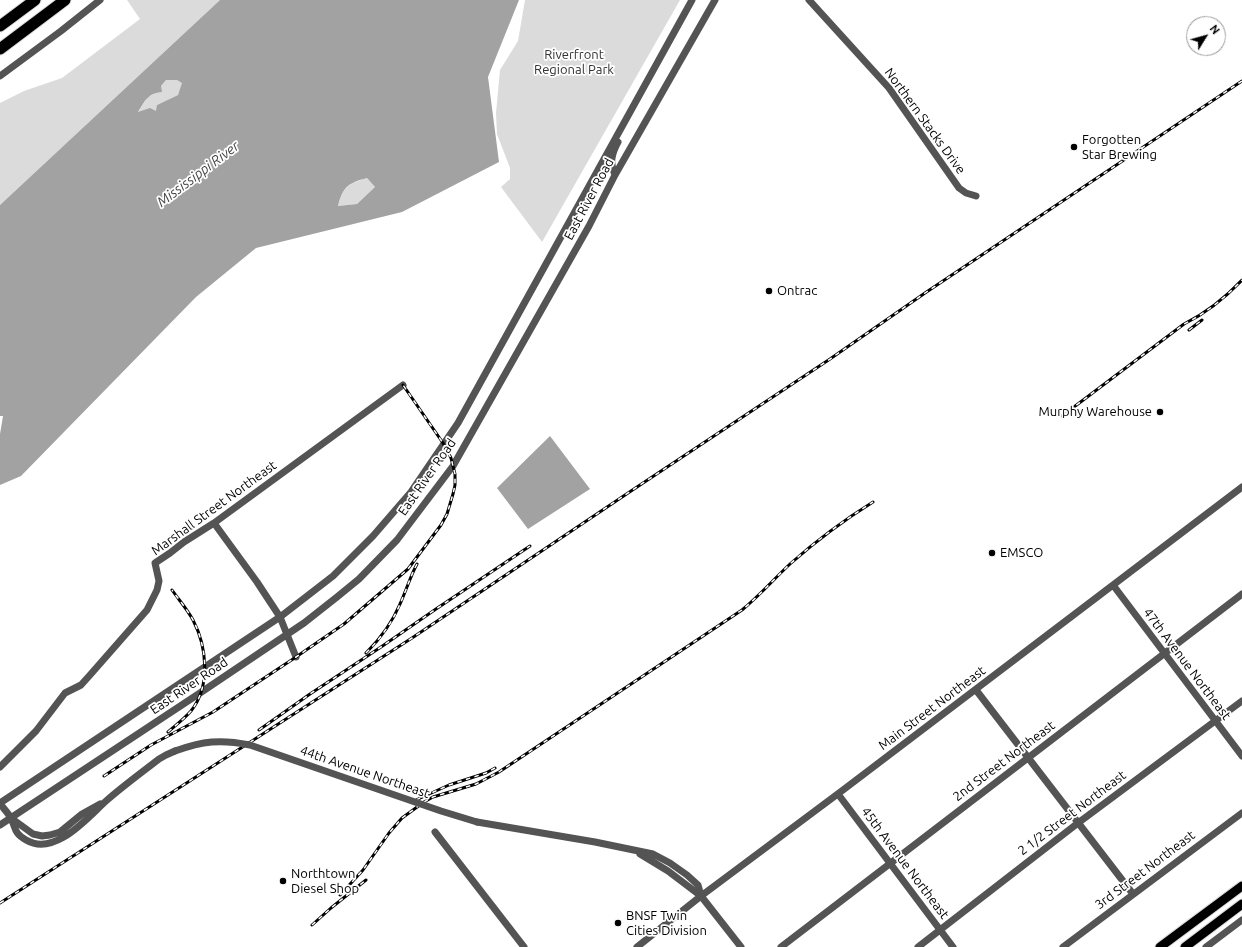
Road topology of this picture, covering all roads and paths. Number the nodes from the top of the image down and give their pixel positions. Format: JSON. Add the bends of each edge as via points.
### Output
{"nodes":[{"id":1,"x":35,"y":0,"type":"edge"},
{"id":2,"x":65,"y":0,"type":"edge"},
{"id":3,"x":100,"y":0,"type":"edge"},
{"id":4,"x":692,"y":0,"type":"edge"},
{"id":5,"x":715,"y":0,"type":"edge"},
{"id":6,"x":809,"y":0,"type":"edge"},
{"id":7,"x":0,"y":26,"type":"edge"},
{"id":8,"x":0,"y":50,"type":"edge"},
{"id":9,"x":0,"y":76,"type":"edge"},
{"id":10,"x":627,"y":118,"type":"junction"},
{"id":11,"x":615,"y":175,"type":"junction"},
{"id":12,"x":976,"y":196,"type":"dead end"},
{"id":13,"x":403,"y":385,"type":"dead end"},
{"id":14,"x":1242,"y":487,"type":"edge"},
{"id":15,"x":214,"y":523,"type":"junction"},
{"id":16,"x":1113,"y":585,"type":"junction"},
{"id":17,"x":1242,"y":594,"type":"edge"},
{"id":18,"x":280,"y":617,"type":"junction"},
{"id":19,"x":287,"y":635,"type":"junction"},
{"id":20,"x":1165,"y":653,"type":"junction"},
{"id":21,"x":296,"y":657,"type":"dead end"},
{"id":22,"x":976,"y":690,"type":"junction"},
{"id":23,"x":1242,"y":701,"type":"edge"},
{"id":24,"x":1215,"y":722,"type":"junction"},
{"id":25,"x":1242,"y":756,"type":"edge"},
{"id":26,"x":1028,"y":758,"type":"junction"},
{"id":27,"x":0,"y":768,"type":"edge"},
{"id":28,"x":838,"y":794,"type":"junction"},
{"id":29,"x":0,"y":803,"type":"edge"},
{"id":30,"x":1242,"y":813,"type":"edge"},
{"id":31,"x":10,"y":818,"type":"junction"},
{"id":32,"x":1078,"y":823,"type":"junction"},
{"id":33,"x":0,"y":825,"type":"edge"},
{"id":34,"x":434,"y":832,"type":"dead end"},
{"id":35,"x":890,"y":863,"type":"junction"},
{"id":36,"x":1242,"y":886,"type":"edge"},
{"id":37,"x":1133,"y":894,"type":"junction"},
{"id":38,"x":701,"y":896,"type":"junction"},
{"id":39,"x":1242,"y":904,"type":"edge"},
{"id":40,"x":1242,"y":920,"type":"edge"},
{"id":41,"x":940,"y":930,"type":"junction"},
{"id":42,"x":524,"y":947,"type":"edge"},
{"id":43,"x":637,"y":947,"type":"edge"},
{"id":44,"x":741,"y":947,"type":"edge"},
{"id":45,"x":781,"y":947,"type":"edge"},
{"id":46,"x":918,"y":947,"type":"edge"},
{"id":47,"x":954,"y":947,"type":"edge"},
{"id":48,"x":1063,"y":947,"type":"edge"},
{"id":49,"x":1160,"y":947,"type":"edge"},
{"id":50,"x":1185,"y":947,"type":"edge"},
{"id":51,"x":1206,"y":947,"type":"edge"}],
"edges":[{"from":1,"to":7,"type":"highway"},
{"from":2,"to":8,"type":"highway"},
{"from":3,"to":9,"type":"street"},
{"from":4,"to":10,"type":"street","name":"East River Road"},
{"from":5,"to":11,"type":"street","name":"East River Road"},
{"from":6,"to":12,"type":"street","name":"Northern Stacks Drive","via":[[888,88],[959,188],[966,194]]},
{"from":10,"to":11,"type":"street","via":[[625,130],[611,159],[611,168]]},
{"from":10,"to":18,"type":"street","name":"East River Road","via":[[458,423],[411,492],[373,536],[333,576]]},
{"from":11,"to":19,"type":"street","name":"East River Road","via":[[589,226],[440,485],[397,540],[359,579]]},
{"from":13,"to":15,"type":"street","name":"Marshall Street Northeast"},
{"from":14,"to":16,"type":"street","name":"Main Street Northeast"},
{"from":15,"to":18,"type":"street"},
{"from":15,"to":27,"type":"street","name":"Marshall Street Northeast","via":[[155,563],[159,581],[147,610],[81,685],[65,693],[36,731]]},
{"from":16,"to":20,"type":"street","name":"47th Avenue Northeast"},
{"from":16,"to":22,"type":"street","name":"Main Street Northeast"},
{"from":17,"to":20,"type":"street","name":"2nd Street Northeast"},
{"from":18,"to":19,"type":"street"},
{"from":18,"to":29,"type":"street","name":"East River Road"},
{"from":19,"to":21,"type":"street"},
{"from":19,"to":31,"type":"street","name":"East River Road"},
{"from":20,"to":24,"type":"street","name":"47th Avenue Northeast"},
{"from":20,"to":26,"type":"street","name":"2nd Street Northeast"},
{"from":22,"to":26,"type":"street"},
{"from":22,"to":28,"type":"street","name":"Main Street Northeast"},
{"from":23,"to":24,"type":"street","name":"2 1/2 Street Northeast"},
{"from":24,"to":25,"type":"street","name":"47th Avenue Northeast"},
{"from":24,"to":32,"type":"street","name":"2 1/2 Street Northeast"},
{"from":26,"to":32,"type":"street"},
{"from":26,"to":35,"type":"street","name":"2nd Street Northeast"},
{"from":28,"to":35,"type":"street","name":"45th Avenue Northeast"},
{"from":28,"to":38,"type":"street","name":"Main Street Northeast"},
{"from":29,"to":31,"type":"street","name":"44th Avenue Northeast"},
{"from":30,"to":37,"type":"street","name":"3rd Street Northeast"},
{"from":31,"to":33,"type":"street","name":"East River Road"},
{"from":31,"to":38,"type":"street","name":"44th Avenue Northeast","bridge":true,"via":[[17,833],[28,841],[51,843],[81,824],[106,801],[166,755],[213,741],[232,742],[250,745],[478,822],[631,850],[652,860]]},
{"from":32,"to":37,"type":"street"},
{"from":32,"to":41,"type":"street","name":"2 1/2 Street Northeast"},
{"from":34,"to":42,"type":"street"},
{"from":35,"to":41,"type":"street","name":"45th Avenue Northeast"},
{"from":35,"to":45,"type":"street","name":"2nd Street Northeast"},
{"from":36,"to":49,"type":"main road"},
{"from":37,"to":48,"type":"street","name":"3rd Street Northeast"},
{"from":38,"to":43,"type":"street","name":"Main Street Northeast"},
{"from":38,"to":44,"type":"street","name":"44th Avenue Northeast"},
{"from":39,"to":50,"type":"main road"},
{"from":40,"to":51,"type":"street"},
{"from":41,"to":46,"type":"street","name":"2 1/2 Street Northeast"},
{"from":41,"to":47,"type":"street","name":"45th Avenue Northeast"}]}
